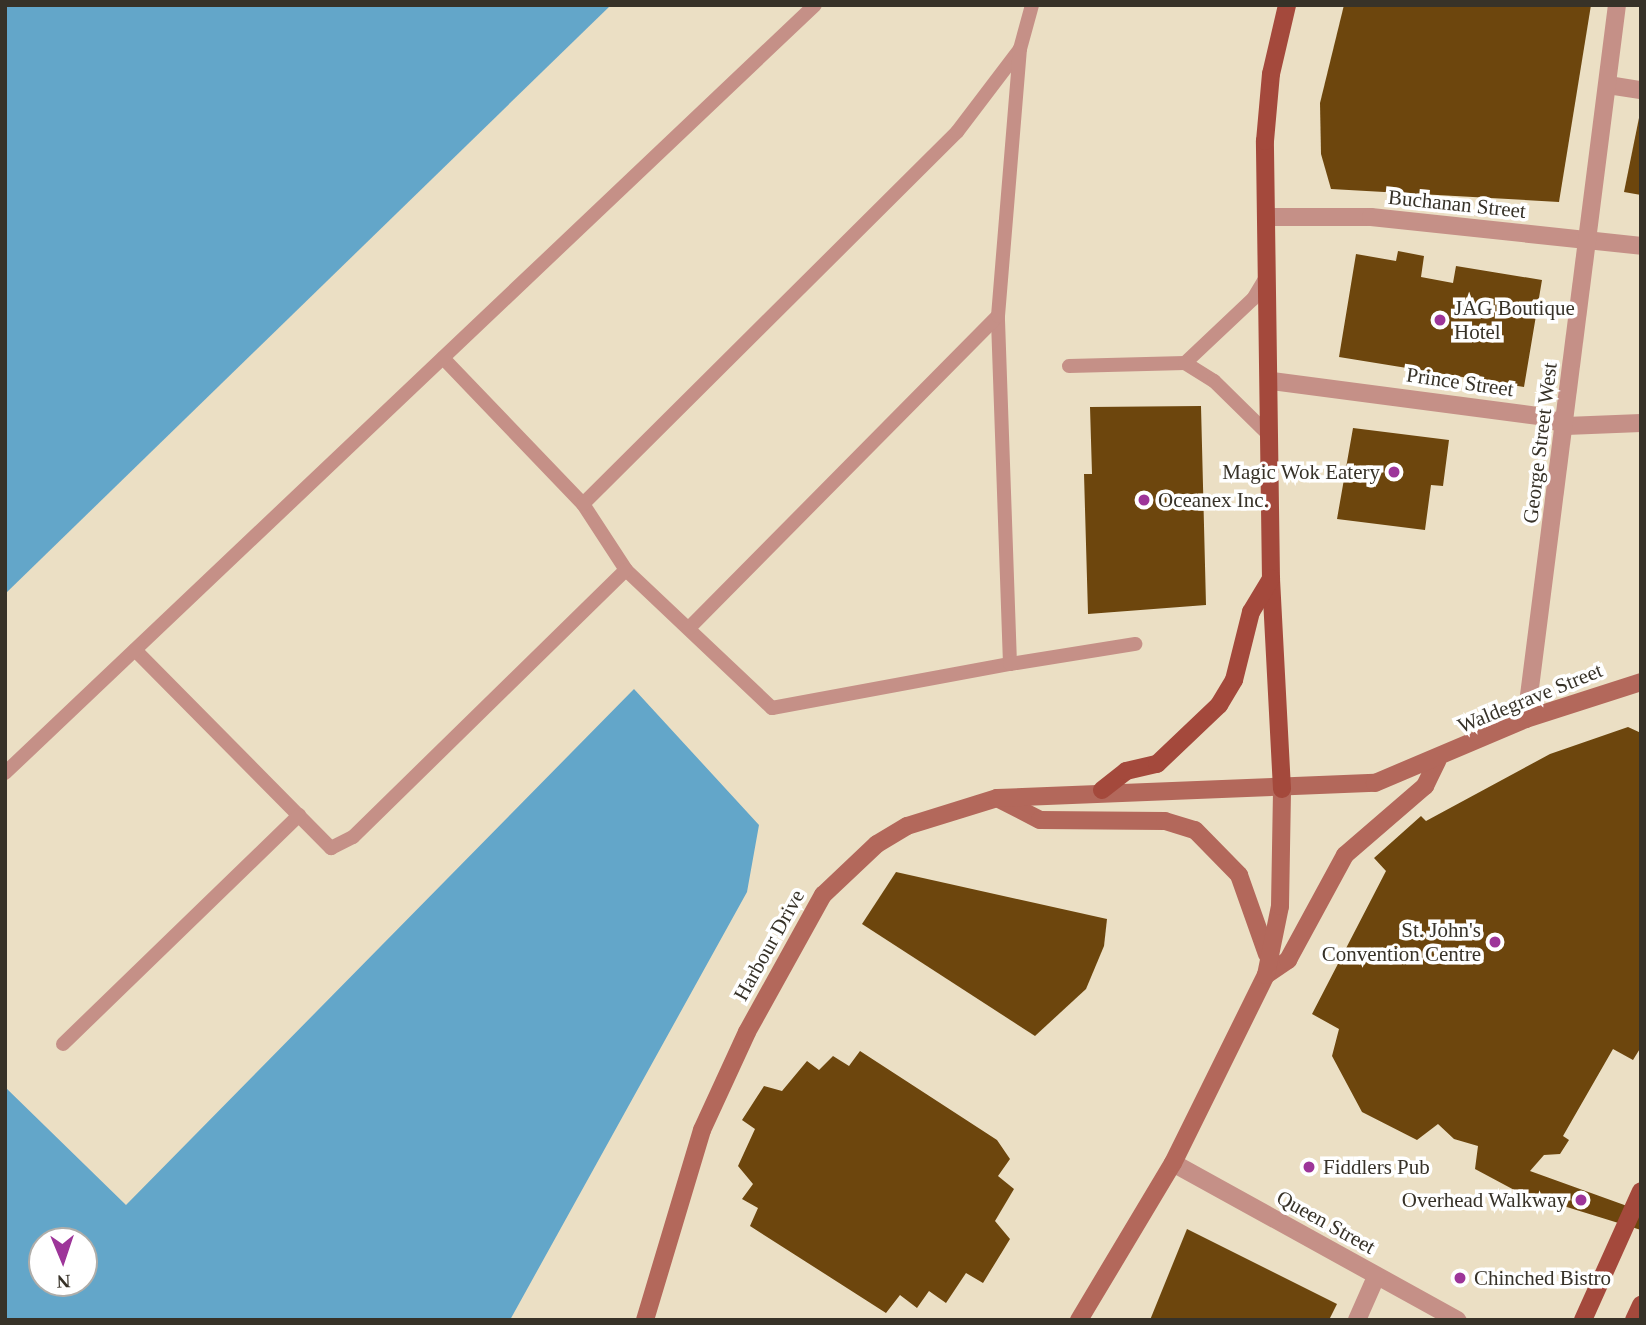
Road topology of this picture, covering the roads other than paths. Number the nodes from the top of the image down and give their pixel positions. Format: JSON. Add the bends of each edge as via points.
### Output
{"nodes":[{"id":1,"x":815,"y":5,"type":"edge"},
{"id":2,"x":1032,"y":5,"type":"edge"},
{"id":3,"x":1287,"y":5,"type":"edge"},
{"id":4,"x":1617,"y":5,"type":"edge"},
{"id":5,"x":1020,"y":49,"type":"junction"},
{"id":6,"x":1608,"y":85,"type":"junction"},
{"id":7,"x":1641,"y":90,"type":"edge"},
{"id":8,"x":1267,"y":217,"type":"junction"},
{"id":9,"x":1587,"y":242,"type":"junction"},
{"id":10,"x":1641,"y":246,"type":"edge"},
{"id":11,"x":1269,"y":273,"type":"junction"},
{"id":12,"x":998,"y":316,"type":"junction"},
{"id":13,"x":443,"y":358,"type":"junction"},
{"id":14,"x":1185,"y":363,"type":"junction"},
{"id":15,"x":1069,"y":366,"type":"dead end"},
{"id":16,"x":1272,"y":381,"type":"junction"},
{"id":17,"x":1641,"y":423,"type":"edge"},
{"id":18,"x":1566,"y":426,"type":"junction"},
{"id":19,"x":1271,"y":437,"type":"junction"},
{"id":20,"x":583,"y":504,"type":"junction"},
{"id":21,"x":626,"y":570,"type":"junction"},
{"id":22,"x":1271,"y":579,"type":"junction"},
{"id":23,"x":689,"y":628,"type":"junction"},
{"id":24,"x":1135,"y":644,"type":"dead end"},
{"id":25,"x":135,"y":650,"type":"junction"},
{"id":26,"x":1010,"y":664,"type":"junction"},
{"id":27,"x":1641,"y":682,"type":"edge"},
{"id":28,"x":1526,"y":719,"type":"junction"},
{"id":29,"x":1437,"y":761,"type":"junction"},
{"id":30,"x":5,"y":773,"type":"edge"},
{"id":31,"x":1282,"y":789,"type":"junction"},
{"id":32,"x":1102,"y":790,"type":"junction"},
{"id":33,"x":997,"y":798,"type":"junction"},
{"id":34,"x":299,"y":815,"type":"junction"},
{"id":35,"x":1268,"y":968,"type":"junction"},
{"id":36,"x":63,"y":1044,"type":"dead end"},
{"id":37,"x":1173,"y":1163,"type":"junction"},
{"id":38,"x":1641,"y":1191,"type":"edge"},
{"id":39,"x":1376,"y":1277,"type":"junction"},
{"id":40,"x":1641,"y":1305,"type":"edge"},
{"id":41,"x":645,"y":1320,"type":"edge"},
{"id":42,"x":1079,"y":1320,"type":"edge"},
{"id":43,"x":1357,"y":1320,"type":"edge"},
{"id":44,"x":1457,"y":1320,"type":"edge"},
{"id":45,"x":1583,"y":1320,"type":"edge"},
{"id":46,"x":1634,"y":1320,"type":"edge"}],
"edges":[{"from":1,"to":13,"type":"lane"},
{"from":2,"to":5,"type":"lane"},
{"from":3,"to":8,"type":"main road","via":[[1271,74]]},
{"from":4,"to":6,"type":"street","name":"George Street West"},
{"from":5,"to":12,"type":"lane"},
{"from":5,"to":20,"type":"lane","via":[[957,132]]},
{"from":6,"to":7,"type":"street"},
{"from":6,"to":9,"type":"street","name":"George Street West"},
{"from":8,"to":9,"type":"street","name":"Buchanan Street","via":[[1398,220]]},
{"from":8,"to":11,"type":"main road"},
{"from":9,"to":10,"type":"street","name":"Buchanan Street"},
{"from":9,"to":18,"type":"street","name":"George Street West"},
{"from":11,"to":14,"type":"lane","via":[[1253,299]]},
{"from":11,"to":16,"type":"main road"},
{"from":12,"to":23,"type":"lane"},
{"from":12,"to":26,"type":"lane"},
{"from":13,"to":20,"type":"lane"},
{"from":13,"to":25,"type":"lane"},
{"from":14,"to":15,"type":"lane"},
{"from":14,"to":19,"type":"lane","via":[[1214,381]]},
{"from":16,"to":18,"type":"street","name":"Prince Street","via":[[1545,417]]},
{"from":16,"to":19,"type":"main road"},
{"from":17,"to":18,"type":"street","name":"Prince Street"},
{"from":18,"to":28,"type":"street","name":"George Street West"},
{"from":19,"to":22,"type":"main road"},
{"from":20,"to":21,"type":"lane"},
{"from":21,"to":23,"type":"lane"},
{"from":21,"to":34,"type":"lane","via":[[353,837],[331,848]]},
{"from":22,"to":31,"type":"main road"},
{"from":22,"to":32,"type":"main road","via":[[1251,612],[1234,680],[1219,705],[1157,764],[1126,771]]},
{"from":23,"to":26,"type":"lane","via":[[772,708]]},
{"from":24,"to":26,"type":"lane"},
{"from":25,"to":30,"type":"lane"},
{"from":25,"to":34,"type":"lane"},
{"from":27,"to":28,"type":"main road","name":"Waldegrave Street"},
{"from":28,"to":29,"type":"main road","name":"Waldegrave Street"},
{"from":29,"to":31,"type":"main road","name":"Waldegrave Street","via":[[1376,783]]},
{"from":29,"to":35,"type":"main road","via":[[1425,786],[1345,855],[1288,960]]},
{"from":31,"to":32,"type":"main road","name":"Harbour Drive"},
{"from":31,"to":35,"type":"main road","via":[[1280,906]]},
{"from":32,"to":33,"type":"main road","name":"Harbour Drive"},
{"from":33,"to":35,"type":"main road","via":[[1040,820],[1165,821],[1195,830],[1239,875]]},
{"from":33,"to":41,"type":"main road","name":"Harbour Drive","via":[[907,826],[849,866],[823,895],[779,967],[706,1121]]},
{"from":34,"to":36,"type":"lane"},
{"from":35,"to":37,"type":"main road"},
{"from":37,"to":39,"type":"street","name":"Queen Street"},
{"from":37,"to":42,"type":"main road"},
{"from":38,"to":45,"type":"main road"},
{"from":39,"to":43,"type":"street"},
{"from":39,"to":44,"type":"street","name":"Queen Street"},
{"from":40,"to":46,"type":"main road"}]}
